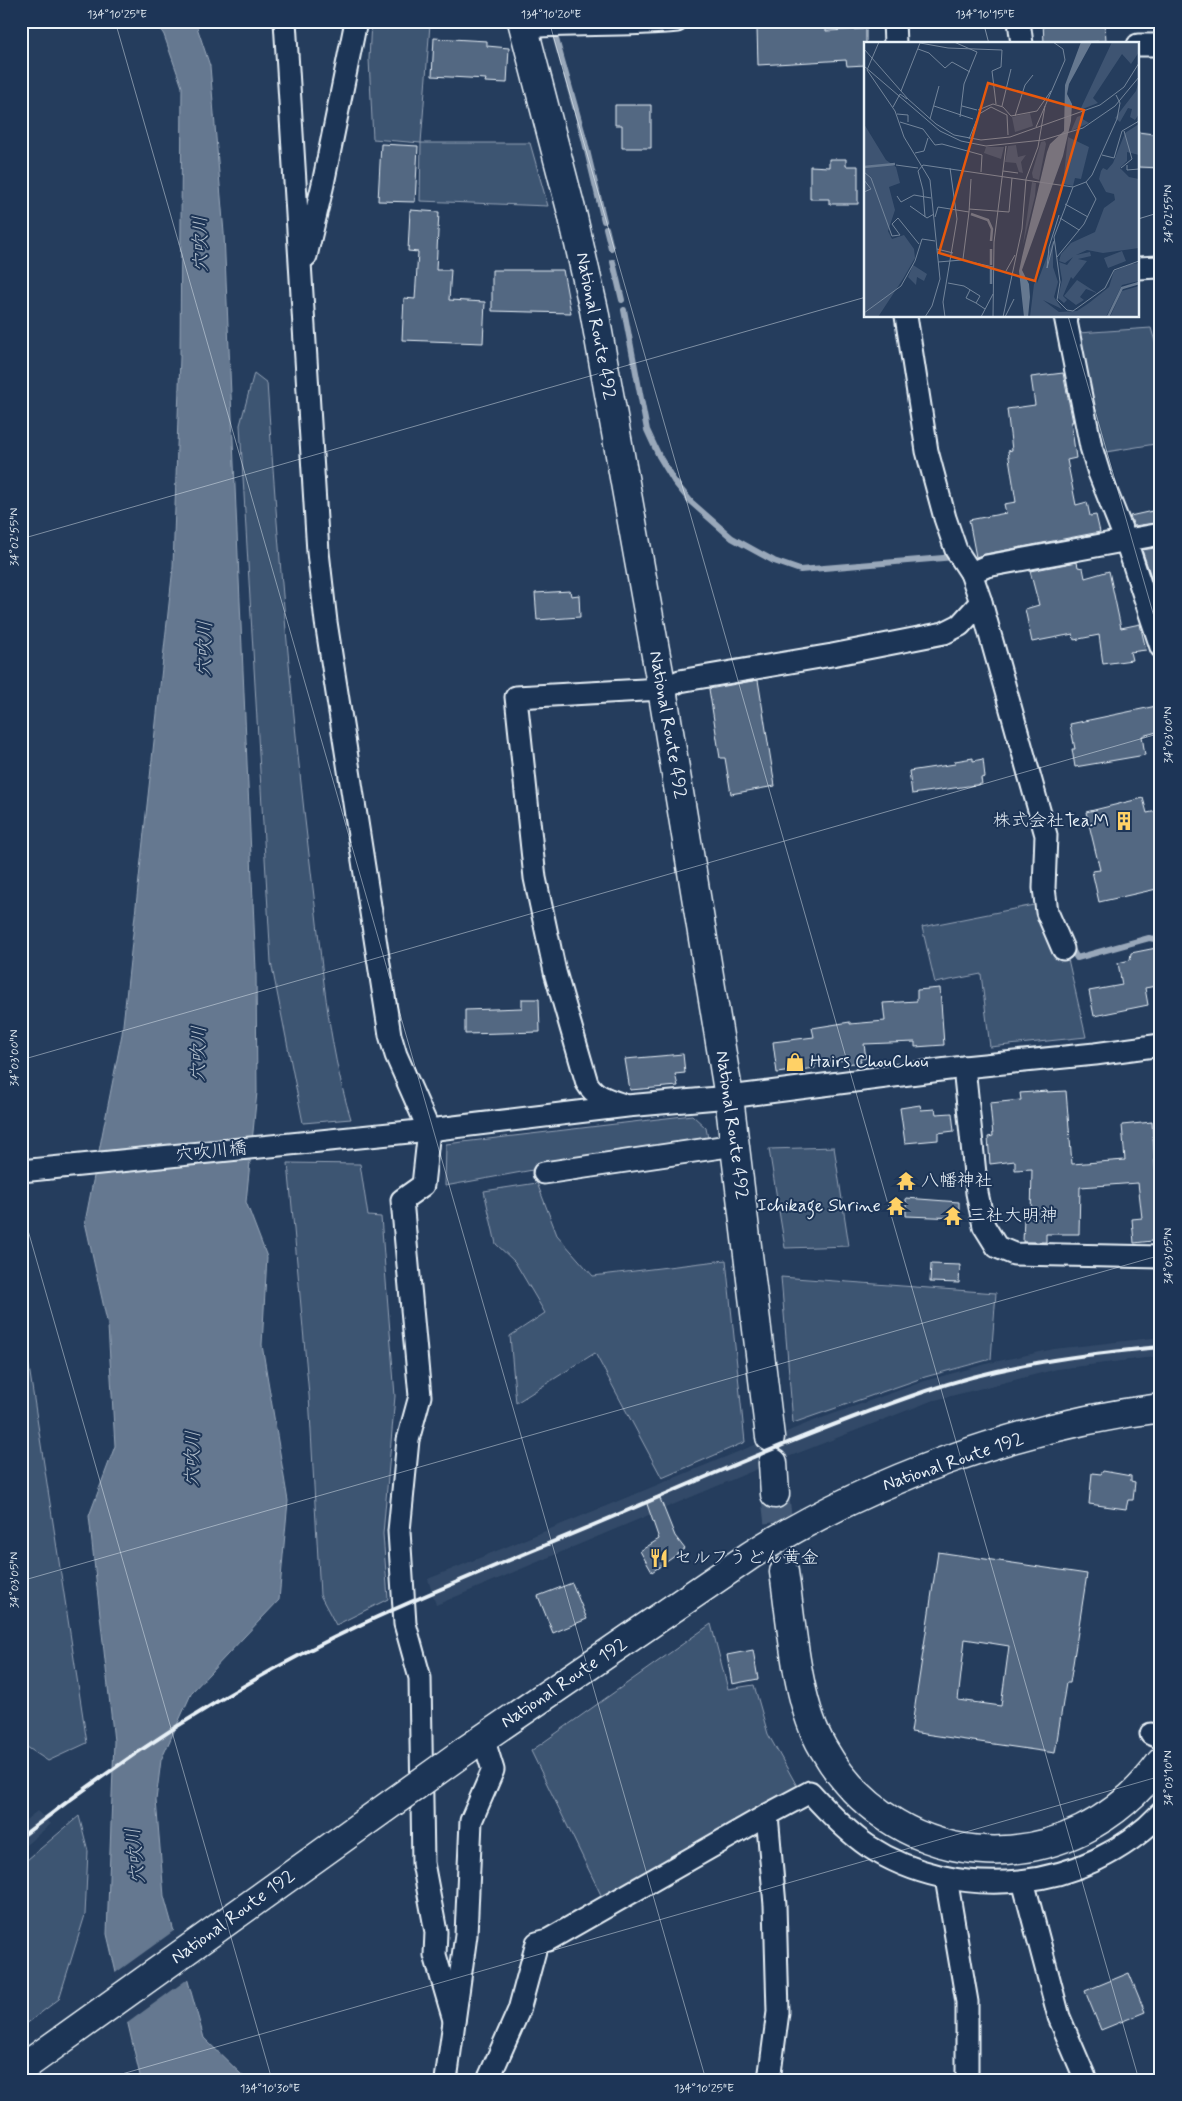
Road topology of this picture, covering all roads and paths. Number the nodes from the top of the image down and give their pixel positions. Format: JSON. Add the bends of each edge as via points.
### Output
{"nodes":[{"id":1,"x":285,"y":21,"type":"edge"},
{"id":2,"x":356,"y":21,"type":"edge"},
{"id":3,"x":676,"y":21,"type":"edge"},
{"id":4,"x":894,"y":21,"type":"edge"},
{"id":5,"x":1019,"y":21,"type":"edge"},
{"id":6,"x":522,"y":24,"type":"edge"},
{"id":7,"x":894,"y":42,"type":"edge"},
{"id":8,"x":1022,"y":42,"type":"edge"},
{"id":9,"x":1161,"y":44,"type":"edge"},
{"id":10,"x":1140,"y":45,"type":"edge"},
{"id":11,"x":1161,"y":265,"type":"edge"},
{"id":12,"x":1140,"y":268,"type":"edge"},
{"id":13,"x":301,"y":276,"type":"junction"},
{"id":14,"x":906,"y":318,"type":"edge"},
{"id":15,"x":1065,"y":318,"type":"edge"},
{"id":16,"x":1161,"y":534,"type":"edge"},
{"id":17,"x":1126,"y":541,"type":"junction"},
{"id":18,"x":971,"y":573,"type":"junction"},
{"id":19,"x":981,"y":602,"type":"junction"},
{"id":20,"x":1161,"y":647,"type":"edge"},
{"id":21,"x":662,"y":690,"type":"junction"},
{"id":22,"x":1063,"y":949,"type":"dead end"},
{"id":23,"x":1161,"y":1045,"type":"edge"},
{"id":24,"x":964,"y":1067,"type":"junction"},
{"id":25,"x":729,"y":1097,"type":"junction"},
{"id":26,"x":627,"y":1106,"type":"junction"},
{"id":27,"x":429,"y":1130,"type":"junction"},
{"id":28,"x":735,"y":1145,"type":"junction"},
{"id":29,"x":21,"y":1171,"type":"edge"},
{"id":30,"x":544,"y":1173,"type":"dead end"},
{"id":31,"x":1161,"y":1257,"type":"edge"},
{"id":32,"x":1161,"y":1408,"type":"edge"},
{"id":33,"x":770,"y":1437,"type":"dead end"},
{"id":34,"x":773,"y":1464,"type":"dead end"},
{"id":35,"x":775,"y":1494,"type":"tunnel mouth"},
{"id":36,"x":784,"y":1572,"type":"tunnel mouth"},
{"id":37,"x":474,"y":1744,"type":"junction"},
{"id":38,"x":1161,"y":1762,"type":"edge"},
{"id":39,"x":1161,"y":1813,"type":"edge"},
{"id":40,"x":766,"y":1815,"type":"junction"},
{"id":41,"x":946,"y":1878,"type":"junction"},
{"id":42,"x":1023,"y":1881,"type":"junction"},
{"id":43,"x":454,"y":2020,"type":"junction"},
{"id":44,"x":21,"y":2069,"type":"edge"},
{"id":45,"x":446,"y":2080,"type":"edge"},
{"id":46,"x":488,"y":2080,"type":"edge"},
{"id":47,"x":770,"y":2080,"type":"edge"},
{"id":48,"x":967,"y":2080,"type":"edge"},
{"id":49,"x":1086,"y":2080,"type":"edge"}],
"edges":[{"from":1,"to":13,"type":"street"},
{"from":2,"to":13,"type":"street"},
{"from":3,"to":6,"type":"street","via":[[635,25]]},
{"from":4,"to":7,"type":"street"},
{"from":5,"to":8,"type":"street"},
{"from":6,"to":21,"type":"highway","name":"National Route 492","via":[[570,204],[594,310]]},
{"from":9,"to":10,"type":"street"},
{"from":11,"to":12,"type":"street"},
{"from":13,"to":27,"type":"street","via":[[318,552],[326,622],[390,1035]]},
{"from":14,"to":18,"type":"street","via":[[927,451],[956,550]]},
{"from":15,"to":17,"type":"street","via":[[1091,447]]},
{"from":16,"to":17,"type":"street"},
{"from":17,"to":18,"type":"street","via":[[987,566]]},
{"from":17,"to":20,"type":"street"},
{"from":18,"to":19,"type":"street"},
{"from":19,"to":21,"type":"street","via":[[960,625],[944,633],[680,681]]},
{"from":19,"to":22,"type":"street","via":[[1046,835],[1044,888],[1047,912]]},
{"from":21,"to":25,"type":"highway","name":"National Route 492"},
{"from":21,"to":26,"type":"street","via":[[516,697],[535,878],[555,972],[587,1083],[601,1097]]},
{"from":23,"to":24,"type":"street","name":"穴吹川橋"},
{"from":24,"to":25,"type":"street","name":"穴吹川橋"},
{"from":24,"to":31,"type":"street","via":[[980,1210],[984,1226],[997,1247],[1014,1254]]},
{"from":25,"to":26,"type":"street","name":"穴吹川橋"},
{"from":25,"to":28,"type":"highway","name":"National Route 492"},
{"from":26,"to":27,"type":"street","name":"穴吹川橋"},
{"from":27,"to":29,"type":"street","name":"穴吹川橋"},
{"from":27,"to":43,"type":"street","via":[[423,1185],[402,1200],[420,1396],[408,1440],[399,1531],[405,1624],[420,1678],[423,1863],[436,1932],[435,1955]]},
{"from":28,"to":30,"type":"street"},
{"from":28,"to":33,"type":"highway","name":"National Route 492"},
{"from":32,"to":37,"type":"highway","name":"National Route 192","via":[[1012,1440],[916,1471],[826,1512],[750,1555]]},
{"from":34,"to":35,"type":"highway"},
{"from":36,"to":38,"type":"highway","via":[[804,1699],[822,1747],[861,1798],[908,1830],[941,1843],[977,1850],[1019,1850],[1040,1846],[1076,1834],[1103,1820],[1136,1793]]},
{"from":37,"to":43,"type":"street","via":[[493,1770],[471,1821],[466,1935]]},
{"from":37,"to":44,"type":"highway","name":"National Route 192","bridge":true},
{"from":39,"to":42,"type":"street","via":[[1133,1838],[1108,1853],[1052,1876]]},
{"from":40,"to":41,"type":"street","via":[[810,1792],[841,1826],[869,1846],[899,1863]]},
{"from":40,"to":46,"type":"street","via":[[548,1940],[537,1943],[519,2010]]},
{"from":40,"to":47,"type":"street","via":[[775,1905],[778,2012]]},
{"from":41,"to":42,"type":"street","via":[[983,1883]]},
{"from":41,"to":48,"type":"street","via":[[967,2002]]},
{"from":42,"to":49,"type":"street","via":[[1059,2017]]},
{"from":43,"to":45,"type":"street"}]}
